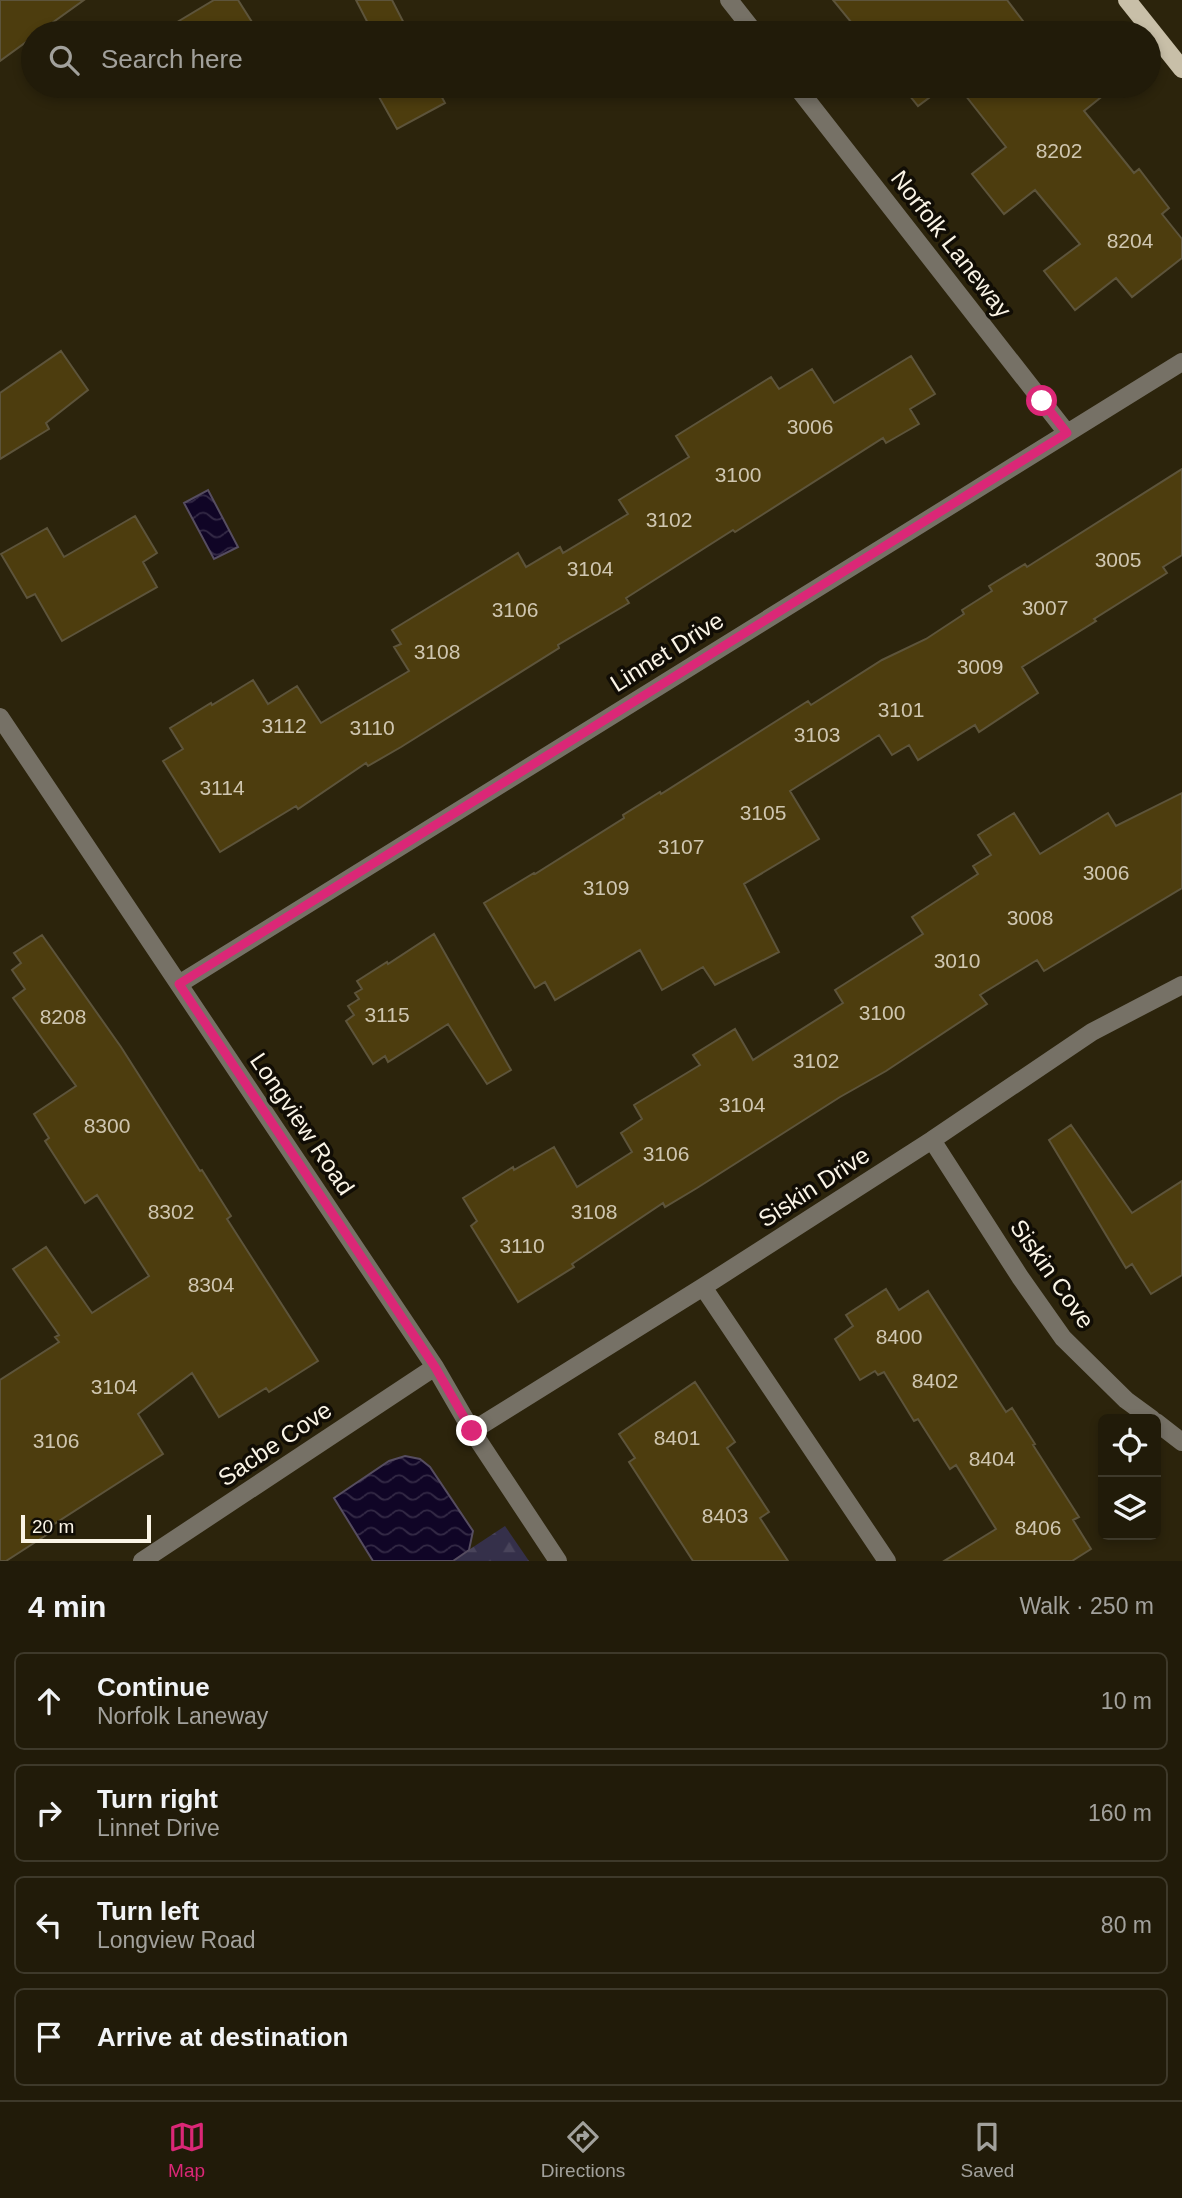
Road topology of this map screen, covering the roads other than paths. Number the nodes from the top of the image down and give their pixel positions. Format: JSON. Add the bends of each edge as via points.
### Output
{"nodes":[{"id":1,"x":729,"y":0,"type":"edge"},
{"id":2,"x":1127,"y":0,"type":"edge"},
{"id":3,"x":746,"y":21,"type":"edge"},
{"id":4,"x":1144,"y":21,"type":"edge"},
{"id":5,"x":1161,"y":43,"type":"edge"},
{"id":6,"x":1182,"y":69,"type":"edge"},
{"id":7,"x":805,"y":98,"type":"edge"},
{"id":8,"x":1182,"y":362,"type":"edge"},
{"id":9,"x":1067,"y":433,"type":"junction"},
{"id":10,"x":0,"y":717,"type":"edge"},
{"id":11,"x":179,"y":984,"type":"junction"},
{"id":12,"x":1182,"y":985,"type":"edge"},
{"id":13,"x":932,"y":1140,"type":"junction"},
{"id":14,"x":703,"y":1287,"type":"junction"},
{"id":15,"x":435,"y":1367,"type":"junction"},
{"id":16,"x":1145,"y":1414,"type":"edge"},
{"id":17,"x":1161,"y":1426,"type":"edge"},
{"id":18,"x":472,"y":1431,"type":"junction"},
{"id":19,"x":1182,"y":1442,"type":"edge"},
{"id":20,"x":142,"y":1561,"type":"edge"},
{"id":21,"x":558,"y":1561,"type":"edge"},
{"id":22,"x":887,"y":1561,"type":"edge"}],
"edges":[{"from":1,"to":3,"type":"street"},
{"from":2,"to":4,"type":"main road"},
{"from":5,"to":6,"type":"main road"},
{"from":7,"to":9,"type":"street","name":"Norfolk Laneway"},
{"from":8,"to":9,"type":"street","name":"Linnet Drive"},
{"from":9,"to":11,"type":"street","name":"Linnet Drive"},
{"from":10,"to":11,"type":"street","name":"Longview Road"},
{"from":11,"to":15,"type":"street","name":"Longview Road"},
{"from":12,"to":13,"type":"street","name":"Siskin Drive","via":[[1092,1032]]},
{"from":13,"to":14,"type":"street","name":"Siskin Drive"},
{"from":13,"to":16,"type":"street","name":"Siskin Cove","via":[[1063,1338]]},
{"from":14,"to":18,"type":"street","name":"Siskin Drive"},
{"from":14,"to":22,"type":"street"},
{"from":15,"to":18,"type":"street","name":"Longview Road"},
{"from":15,"to":20,"type":"street","name":"Sacbe Cove"},
{"from":17,"to":19,"type":"street","name":"Siskin Cove"},
{"from":18,"to":21,"type":"street","name":"Longview Road"}]}
